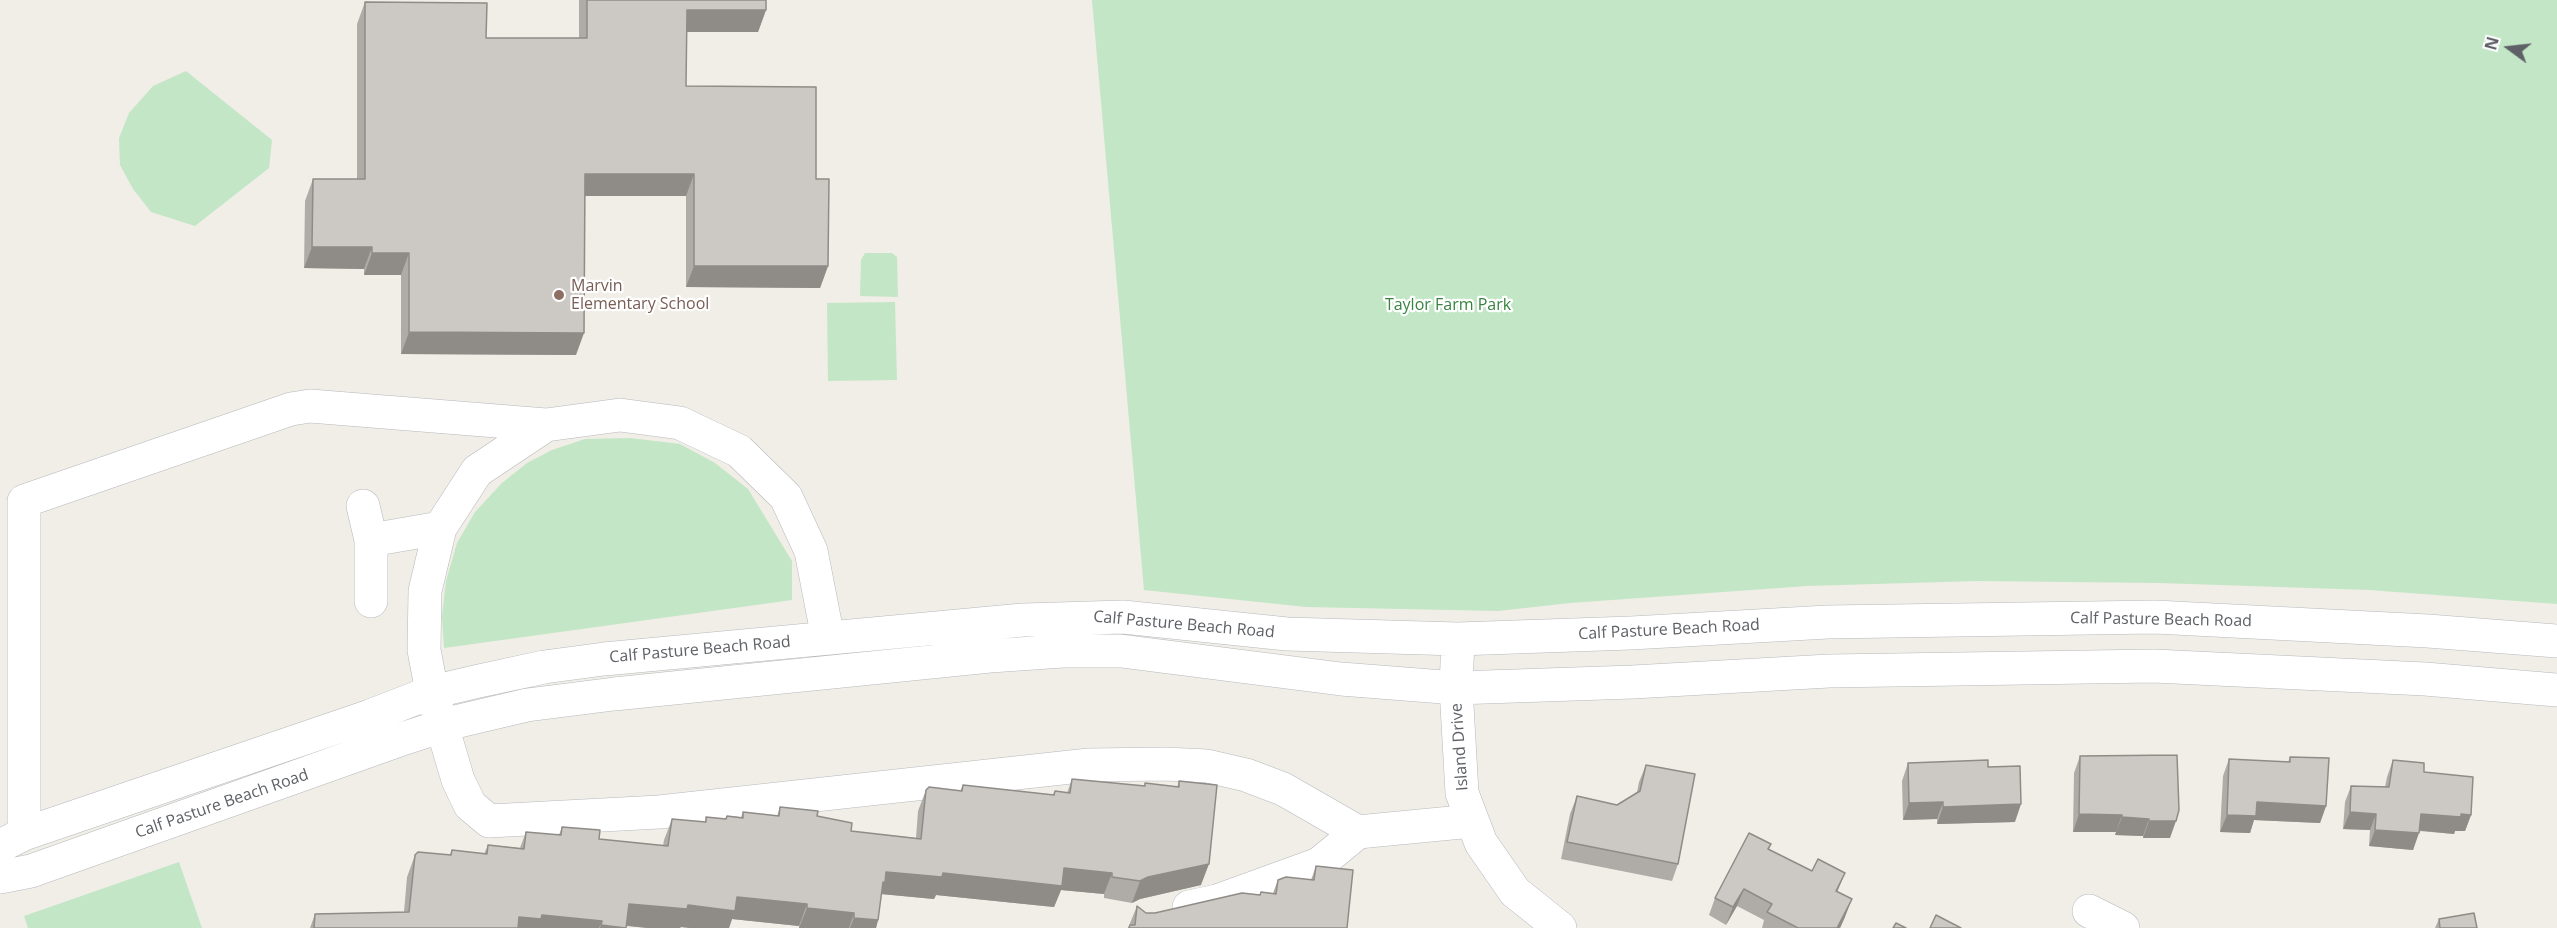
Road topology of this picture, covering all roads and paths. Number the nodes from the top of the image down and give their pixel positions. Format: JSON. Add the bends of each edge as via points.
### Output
{"nodes":[{"id":1,"x":546,"y":425,"type":"junction"},
{"id":2,"x":363,"y":506,"type":"dead end"},
{"id":3,"x":440,"y":528,"type":"junction"},
{"id":4,"x":371,"y":540,"type":"junction"},
{"id":5,"x":371,"y":601,"type":"dead end"},
{"id":6,"x":1869,"y":622,"type":"junction"},
{"id":7,"x":2346,"y":627,"type":"junction"},
{"id":8,"x":828,"y":638,"type":"junction"},
{"id":9,"x":1458,"y":639,"type":"junction"},
{"id":10,"x":2557,"y":641,"type":"edge"},
{"id":11,"x":1868,"y":670,"type":"junction"},
{"id":12,"x":2341,"y":675,"type":"junction"},
{"id":13,"x":1456,"y":688,"type":"junction"},
{"id":14,"x":2557,"y":690,"type":"edge"},
{"id":15,"x":432,"y":692,"type":"junction"},
{"id":16,"x":442,"y":726,"type":"junction"},
{"id":17,"x":1472,"y":821,"type":"junction"},
{"id":18,"x":1358,"y":832,"type":"junction"},
{"id":19,"x":12,"y":840,"type":"edge"},
{"id":20,"x":0,"y":877,"type":"edge"},
{"id":21,"x":2089,"y":911,"type":"dead end"},
{"id":22,"x":1164,"y":912,"type":"edge"},
{"id":23,"x":1560,"y":928,"type":"edge"},
{"id":24,"x":2123,"y":928,"type":"edge"}],
"edges":[{"from":1,"to":3,"type":"street","via":[[477,471]]},
{"from":1,"to":8,"type":"street","via":[[620,414],[680,423],[739,451],[786,497],[811,551]]},
{"from":1,"to":19,"type":"street","via":[[300,407],[24,501]]},
{"from":2,"to":4,"type":"street"},
{"from":3,"to":4,"type":"street"},
{"from":3,"to":15,"type":"street","via":[[425,591],[423,634]]},
{"from":4,"to":5,"type":"street"},
{"from":6,"to":7,"type":"street","name":"Calf Pasture Beach Road","via":[[2155,617]]},
{"from":6,"to":9,"type":"street","name":"Calf Pasture Beach Road"},
{"from":6,"to":11,"type":"street"},
{"from":7,"to":10,"type":"street","name":"Calf Pasture Beach Road"},
{"from":7,"to":12,"type":"street"},
{"from":8,"to":9,"type":"street","name":"Calf Pasture Beach Road","via":[[1082,616],[1299,635]]},
{"from":8,"to":15,"type":"street","name":"Calf Pasture Beach Road","via":[[544,667]]},
{"from":9,"to":13,"type":"street","name":"Island Drive"},
{"from":11,"to":12,"type":"street","name":"Calf Pasture Beach Road","via":[[2154,666]]},
{"from":11,"to":13,"type":"street","name":"Calf Pasture Beach Road"},
{"from":12,"to":14,"type":"street","name":"Calf Pasture Beach Road"},
{"from":13,"to":16,"type":"street","name":"Calf Pasture Beach Road","via":[[1341,679],[1120,651],[1063,651],[614,694],[527,705]]},
{"from":13,"to":17,"type":"street","name":"Island Drive","via":[[1462,793]]},
{"from":15,"to":16,"type":"street"},
{"from":15,"to":19,"type":"street","name":"Calf Pasture Beach Road"},
{"from":16,"to":18,"type":"street","via":[[470,805],[489,821],[659,812],[1089,765],[1165,764],[1207,766],[1246,774],[1283,789]]},
{"from":16,"to":20,"type":"street","name":"Calf Pasture Beach Road","via":[[32,871]]},
{"from":17,"to":18,"type":"street"},
{"from":17,"to":23,"type":"street","name":"Island Drive","via":[[1480,843],[1515,892]]},
{"from":18,"to":22,"type":"street","via":[[1319,864],[1217,901]]},
{"from":21,"to":24,"type":"street"}]}
